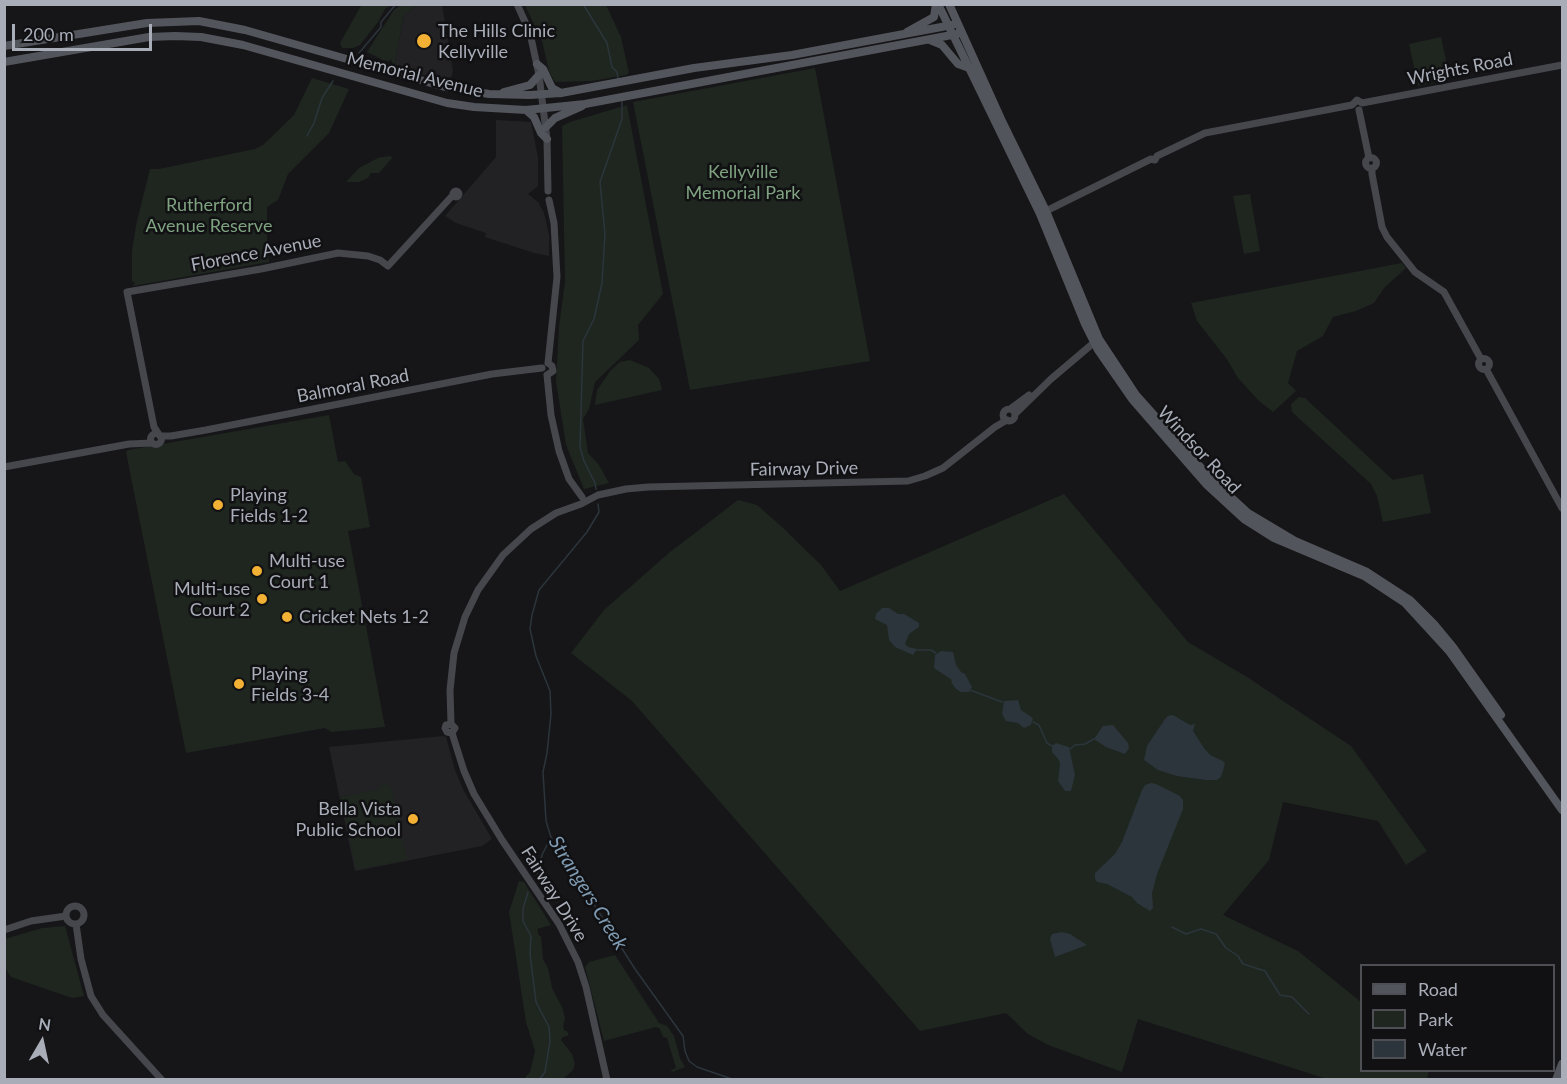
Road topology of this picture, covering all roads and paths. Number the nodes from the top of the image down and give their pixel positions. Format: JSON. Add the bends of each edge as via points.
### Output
{"nodes":[{"id":1,"x":517,"y":4,"type":"edge"},
{"id":2,"x":937,"y":4,"type":"edge"},
{"id":3,"x":949,"y":4,"type":"edge"},
{"id":4,"x":957,"y":24,"type":"junction"},
{"id":5,"x":948,"y":26,"type":"junction"},
{"id":6,"x":961,"y":33,"type":"junction"},
{"id":7,"x":903,"y":34,"type":"junction"},
{"id":8,"x":952,"y":35,"type":"junction"},
{"id":9,"x":930,"y":40,"type":"junction"},
{"id":10,"x":4,"y":46,"type":"edge"},
{"id":11,"x":4,"y":62,"type":"edge"},
{"id":12,"x":537,"y":64,"type":"junction"},
{"id":13,"x":1563,"y":65,"type":"edge"},
{"id":14,"x":969,"y":68,"type":"junction"},
{"id":15,"x":538,"y":75,"type":"junction"},
{"id":16,"x":561,"y":93,"type":"junction"},
{"id":17,"x":497,"y":94,"type":"junction"},
{"id":18,"x":542,"y":94,"type":"junction"},
{"id":19,"x":585,"y":104,"type":"junction"},
{"id":20,"x":1358,"y":106,"type":"junction"},
{"id":21,"x":544,"y":109,"type":"junction"},
{"id":22,"x":526,"y":110,"type":"junction"},
{"id":23,"x":546,"y":127,"type":"junction"},
{"id":24,"x":547,"y":139,"type":"junction"},
{"id":25,"x":453,"y":195,"type":"dead end"},
{"id":26,"x":1043,"y":213,"type":"junction"},
{"id":27,"x":1097,"y":341,"type":"junction"},
{"id":28,"x":545,"y":366,"type":"junction"},
{"id":29,"x":155,"y":436,"type":"junction"},
{"id":30,"x":4,"y":467,"type":"edge"},
{"id":31,"x":579,"y":500,"type":"junction"},
{"id":32,"x":1563,"y":508,"type":"edge"},
{"id":33,"x":1563,"y":802,"type":"edge"},
{"id":34,"x":1563,"y":810,"type":"edge"},
{"id":35,"x":66,"y":916,"type":"junction"},
{"id":36,"x":76,"y":924,"type":"junction"},
{"id":37,"x":4,"y":930,"type":"edge"},
{"id":38,"x":1563,"y":1064,"type":"edge"},
{"id":39,"x":162,"y":1080,"type":"edge"},
{"id":40,"x":607,"y":1080,"type":"edge"},
{"id":41,"x":1556,"y":1080,"type":"edge"}],
"edges":[{"from":1,"to":12,"type":"street","via":[[530,33]]},
{"from":2,"to":5,"type":"main road","name":"Windsor Road"},
{"from":2,"to":7,"type":"main road","via":[[931,20]]},
{"from":3,"to":4,"type":"main road","name":"Windsor Road"},
{"from":4,"to":5,"type":"main road","name":"Memorial Avenue"},
{"from":4,"to":6,"type":"main road","name":"Windsor Road"},
{"from":5,"to":7,"type":"main road","name":"Memorial Avenue"},
{"from":5,"to":8,"type":"main road","name":"Windsor Road"},
{"from":6,"to":8,"type":"main road","name":"Memorial Avenue"},
{"from":6,"to":26,"type":"main road","name":"Windsor Road"},
{"from":7,"to":16,"type":"main road","name":"Memorial Avenue"},
{"from":8,"to":9,"type":"main road","name":"Memorial Avenue"},
{"from":8,"to":14,"type":"main road","name":"Windsor Road"},
{"from":9,"to":14,"type":"main road","via":[[942,45],[958,64]]},
{"from":9,"to":19,"type":"main road","name":"Memorial Avenue"},
{"from":10,"to":17,"type":"main road","name":"Memorial Avenue","via":[[147,22],[199,21],[245,30],[437,85]]},
{"from":11,"to":22,"type":"main road","name":"Memorial Avenue","via":[[149,38],[201,37],[243,45],[447,103]]},
{"from":12,"to":15,"type":"street"},
{"from":12,"to":16,"type":"main road","via":[[552,88]]},
{"from":13,"to":20,"type":"street","name":"Wrights Road"},
{"from":14,"to":26,"type":"main road","name":"Windsor Road"},
{"from":15,"to":17,"type":"main road","via":[[530,85]]},
{"from":15,"to":18,"type":"street"},
{"from":16,"to":18,"type":"main road","name":"Memorial Avenue"},
{"from":17,"to":18,"type":"main road","name":"Memorial Avenue"},
{"from":18,"to":21,"type":"street"},
{"from":19,"to":21,"type":"main road","name":"Memorial Avenue"},
{"from":19,"to":23,"type":"main road","via":[[555,118]]},
{"from":20,"to":26,"type":"street","name":"Wrights Road","via":[[1205,133]]},
{"from":20,"to":32,"type":"street","via":[[1369,158],[1376,161],[1372,174],[1387,237],[1415,272],[1444,292],[1481,359],[1489,362],[1486,369]]},
{"from":21,"to":22,"type":"main road","name":"Memorial Avenue"},
{"from":21,"to":23,"type":"street"},
{"from":22,"to":24,"type":"main road"},
{"from":23,"to":24,"type":"street"},
{"from":24,"to":28,"type":"street","via":[[557,277]]},
{"from":25,"to":29,"type":"street","name":"Florence Avenue","via":[[388,266],[368,256],[338,254],[127,292]]},
{"from":26,"to":27,"type":"main road","name":"Windsor Road"},
{"from":27,"to":31,"type":"street","name":"Fairway Drive","via":[[1012,412],[1005,411],[1005,418],[995,427],[943,468],[926,476],[908,481],[648,487]]},
{"from":27,"to":33,"type":"main road","name":"Windsor Road","via":[[1136,395],[1211,479],[1248,513],[1295,541],[1379,578],[1426,615]]},
{"from":27,"to":34,"type":"main road","name":"Windsor Road","via":[[1114,375],[1139,407],[1207,484],[1244,519],[1274,538],[1364,576],[1405,603],[1431,629]]},
{"from":28,"to":29,"type":"street","name":"Balmoral Road"},
{"from":28,"to":31,"type":"street","via":[[557,443]]},
{"from":29,"to":30,"type":"street","name":"Balmoral Road"},
{"from":31,"to":40,"type":"street","name":"Fairway Drive","via":[[539,523],[510,547],[472,601],[457,642],[452,669],[451,724],[445,728],[452,733],[474,794],[554,917],[578,962]]},
{"from":35,"to":36,"type":"street"},
{"from":35,"to":36,"type":"street","via":[[70,907],[80,907],[83,918]]},
{"from":35,"to":37,"type":"street"},
{"from":36,"to":39,"type":"street","via":[[91,996],[103,1015]]},
{"from":38,"to":41,"type":"main road"}]}
